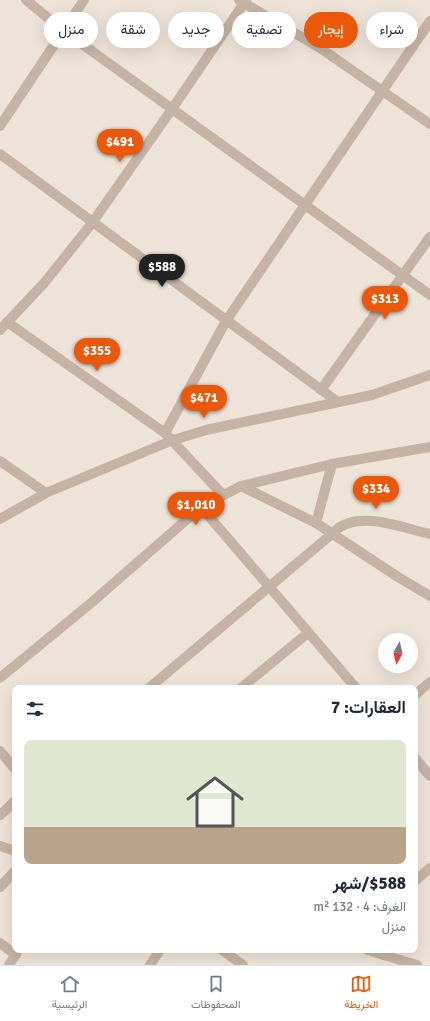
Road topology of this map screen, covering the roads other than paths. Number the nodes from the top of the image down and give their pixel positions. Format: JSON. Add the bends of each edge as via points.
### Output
{"nodes":[{"id":1,"x":26,"y":0,"type":"edge"},
{"id":2,"x":84,"y":0,"type":"edge"},
{"id":3,"x":243,"y":1,"type":"edge"},
{"id":4,"x":76,"y":12,"type":"edge"},
{"id":5,"x":44,"y":15,"type":"edge"},
{"id":6,"x":430,"y":21,"type":"edge"},
{"id":7,"x":53,"y":48,"type":"edge"},
{"id":8,"x":88,"y":48,"type":"edge"},
{"id":9,"x":383,"y":92,"type":"junction"},
{"id":10,"x":172,"y":109,"type":"junction"},
{"id":11,"x":430,"y":124,"type":"edge"},
{"id":12,"x":0,"y":126,"type":"edge"},
{"id":13,"x":0,"y":154,"type":"edge"},
{"id":14,"x":305,"y":205,"type":"junction"},
{"id":15,"x":92,"y":223,"type":"junction"},
{"id":16,"x":430,"y":237,"type":"edge"},
{"id":17,"x":403,"y":276,"type":"junction"},
{"id":18,"x":430,"y":295,"type":"edge"},
{"id":19,"x":226,"y":321,"type":"junction"},
{"id":20,"x":7,"y":322,"type":"junction"},
{"id":21,"x":0,"y":330,"type":"edge"},
{"id":22,"x":430,"y":375,"type":"edge"},
{"id":23,"x":321,"y":390,"type":"junction"},
{"id":24,"x":338,"y":402,"type":"junction"},
{"id":25,"x":169,"y":436,"type":"junction"},
{"id":26,"x":430,"y":447,"type":"edge"},
{"id":27,"x":0,"y":461,"type":"edge"},
{"id":28,"x":332,"y":464,"type":"junction"},
{"id":29,"x":241,"y":486,"type":"junction"},
{"id":30,"x":46,"y":493,"type":"junction"},
{"id":31,"x":222,"y":495,"type":"junction"},
{"id":32,"x":201,"y":508,"type":"junction"},
{"id":33,"x":0,"y":519,"type":"edge"},
{"id":34,"x":316,"y":523,"type":"junction"},
{"id":35,"x":333,"y":534,"type":"junction"},
{"id":36,"x":430,"y":534,"type":"edge"},
{"id":37,"x":270,"y":587,"type":"junction"},
{"id":38,"x":430,"y":596,"type":"edge"},
{"id":39,"x":308,"y":632,"type":"junction"},
{"id":40,"x":0,"y":678,"type":"edge"},
{"id":41,"x":430,"y":682,"type":"edge"},
{"id":42,"x":153,"y":685,"type":"edge"},
{"id":43,"x":245,"y":685,"type":"edge"},
{"id":44,"x":353,"y":685,"type":"edge"},
{"id":45,"x":418,"y":692,"type":"edge"},
{"id":46,"x":0,"y":751,"type":"edge"},
{"id":47,"x":418,"y":762,"type":"edge"},
{"id":48,"x":12,"y":765,"type":"edge"},
{"id":49,"x":430,"y":776,"type":"edge"},
{"id":50,"x":12,"y":804,"type":"edge"},
{"id":51,"x":0,"y":815,"type":"edge"},
{"id":52,"x":0,"y":846,"type":"edge"},
{"id":53,"x":12,"y":850,"type":"edge"},
{"id":54,"x":430,"y":868,"type":"edge"},
{"id":55,"x":12,"y":874,"type":"edge"},
{"id":56,"x":418,"y":878,"type":"edge"},
{"id":57,"x":0,"y":887,"type":"edge"},
{"id":58,"x":0,"y":943,"type":"edge"},
{"id":59,"x":12,"y":949,"type":"edge"},
{"id":60,"x":16,"y":953,"type":"edge"},
{"id":61,"x":158,"y":953,"type":"edge"},
{"id":62,"x":226,"y":953,"type":"edge"},
{"id":63,"x":377,"y":953,"type":"edge"},
{"id":64,"x":9,"y":965,"type":"edge"},
{"id":65,"x":150,"y":965,"type":"edge"},
{"id":66,"x":244,"y":965,"type":"edge"},
{"id":67,"x":417,"y":965,"type":"edge"}],
"edges":[{"from":1,"to":5,"type":"street"},
{"from":2,"to":4,"type":"street"},
{"from":3,"to":9,"type":"street","via":[[320,48]]},
{"from":3,"to":10,"type":"street"},
{"from":6,"to":9,"type":"street"},
{"from":7,"to":12,"type":"street"},
{"from":8,"to":10,"type":"street"},
{"from":9,"to":11,"type":"street"},
{"from":9,"to":14,"type":"street"},
{"from":10,"to":14,"type":"street"},
{"from":10,"to":15,"type":"street"},
{"from":13,"to":15,"type":"street"},
{"from":14,"to":17,"type":"street"},
{"from":14,"to":19,"type":"street"},
{"from":15,"to":19,"type":"street"},
{"from":15,"to":20,"type":"street","via":[[46,282]]},
{"from":16,"to":17,"type":"street"},
{"from":17,"to":18,"type":"street"},
{"from":17,"to":23,"type":"street"},
{"from":19,"to":23,"type":"street"},
{"from":19,"to":25,"type":"street"},
{"from":20,"to":21,"type":"street"},
{"from":20,"to":25,"type":"street"},
{"from":22,"to":24,"type":"street","via":[[372,395]]},
{"from":23,"to":24,"type":"street"},
{"from":24,"to":25,"type":"street"},
{"from":25,"to":30,"type":"street"},
{"from":25,"to":31,"type":"street"},
{"from":26,"to":28,"type":"street"},
{"from":27,"to":30,"type":"street"},
{"from":28,"to":29,"type":"street"},
{"from":28,"to":34,"type":"street"},
{"from":29,"to":31,"type":"street"},
{"from":29,"to":34,"type":"street"},
{"from":30,"to":33,"type":"street"},
{"from":31,"to":32,"type":"street"},
{"from":32,"to":37,"type":"street"},
{"from":32,"to":40,"type":"street"},
{"from":34,"to":35,"type":"street"},
{"from":35,"to":36,"type":"street","via":[[339,526],[356,520]]},
{"from":35,"to":37,"type":"street"},
{"from":35,"to":38,"type":"street"},
{"from":37,"to":39,"type":"street"},
{"from":37,"to":42,"type":"street"},
{"from":39,"to":43,"type":"street"},
{"from":39,"to":44,"type":"street"},
{"from":41,"to":45,"type":"street"},
{"from":46,"to":48,"type":"street"},
{"from":47,"to":49,"type":"street"},
{"from":50,"to":51,"type":"street"},
{"from":52,"to":53,"type":"street"},
{"from":54,"to":56,"type":"street"},
{"from":55,"to":57,"type":"street"},
{"from":58,"to":59,"type":"street"},
{"from":60,"to":64,"type":"street"},
{"from":61,"to":65,"type":"street"},
{"from":62,"to":66,"type":"street"},
{"from":63,"to":67,"type":"street"}]}
